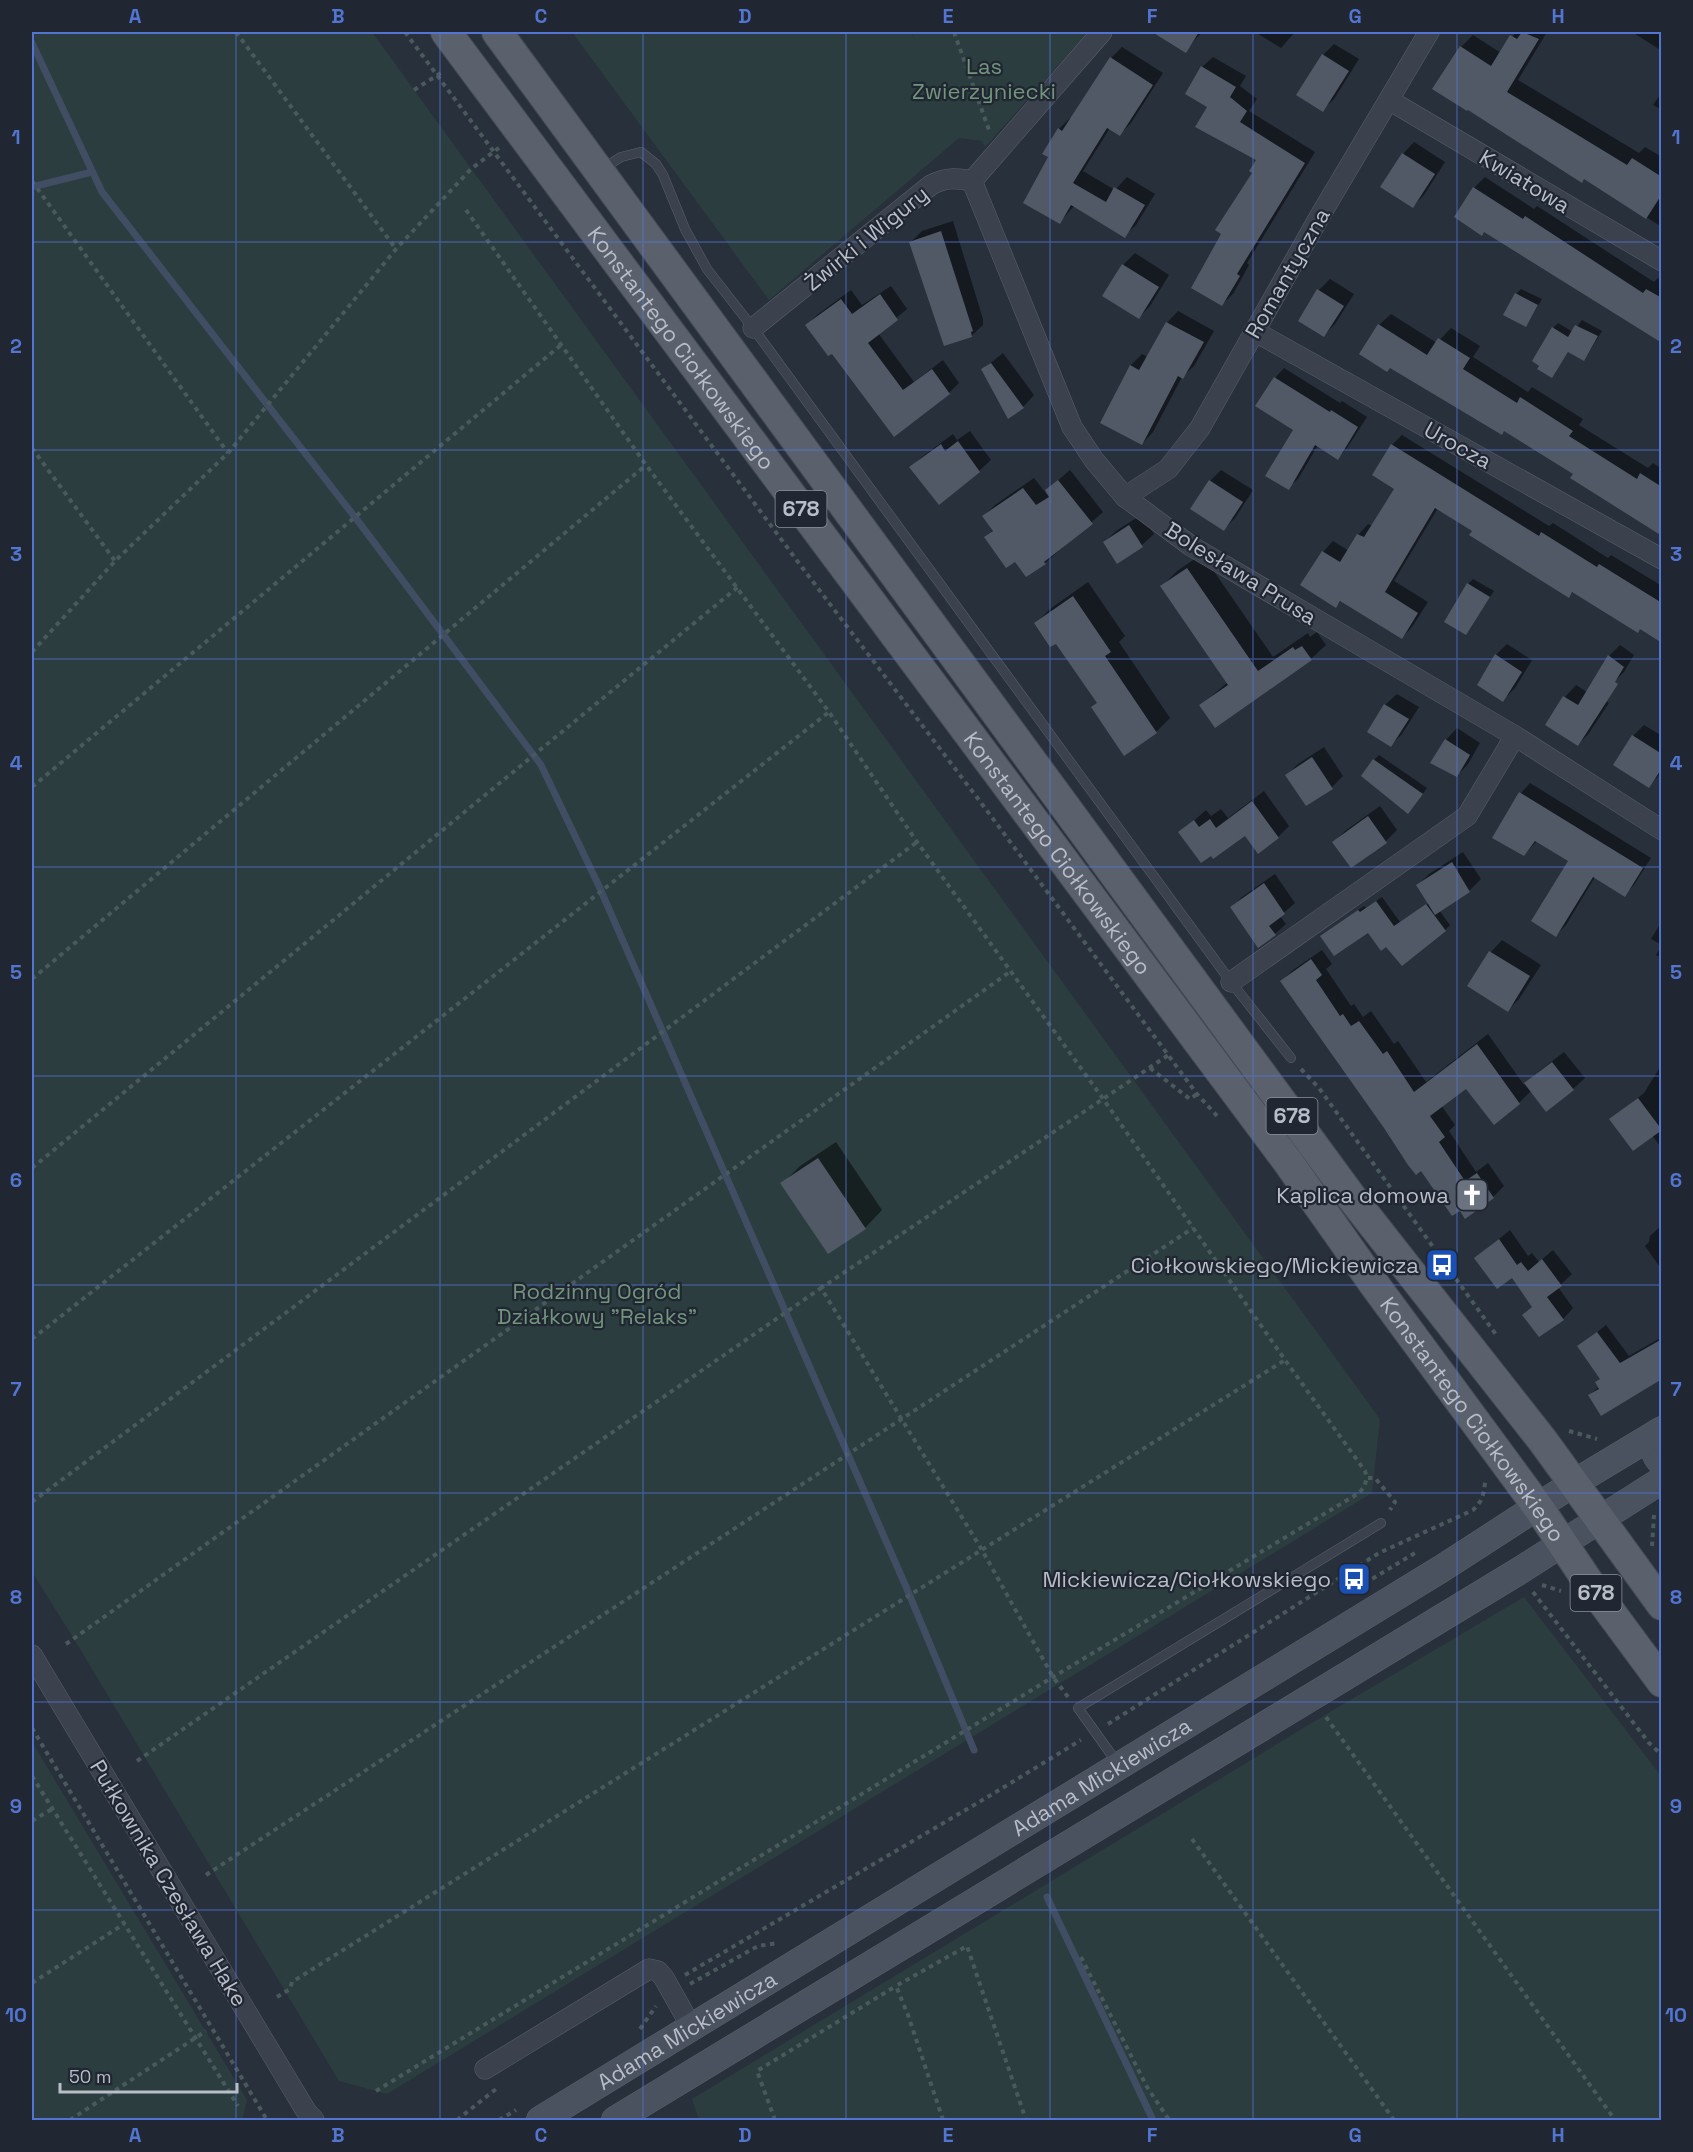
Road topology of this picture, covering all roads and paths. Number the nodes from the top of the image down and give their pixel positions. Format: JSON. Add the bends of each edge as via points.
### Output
{"nodes":[{"id":1,"x":236,"y":32,"type":"edge"},
{"id":2,"x":405,"y":32,"type":"edge"},
{"id":3,"x":446,"y":32,"type":"edge"},
{"id":4,"x":497,"y":32,"type":"edge"},
{"id":5,"x":954,"y":32,"type":"edge"},
{"id":6,"x":1102,"y":32,"type":"edge"},
{"id":7,"x":1430,"y":32,"type":"edge"},
{"id":8,"x":444,"y":70,"type":"dead end"},
{"id":9,"x":437,"y":76,"type":"junction"},
{"id":10,"x":414,"y":90,"type":"dead end"},
{"id":11,"x":1389,"y":100,"type":"junction"},
{"id":12,"x":500,"y":146,"type":"dead end"},
{"id":13,"x":492,"y":151,"type":"junction"},
{"id":14,"x":997,"y":153,"type":"junction"},
{"id":15,"x":600,"y":170,"type":"junction"},
{"id":16,"x":32,"y":181,"type":"edge"},
{"id":17,"x":972,"y":181,"type":"junction"},
{"id":18,"x":466,"y":210,"type":"dead end"},
{"id":19,"x":396,"y":249,"type":"junction"},
{"id":20,"x":1662,"y":261,"type":"edge"},
{"id":21,"x":753,"y":328,"type":"junction"},
{"id":22,"x":1254,"y":331,"type":"junction"},
{"id":23,"x":561,"y":345,"type":"junction"},
{"id":24,"x":32,"y":448,"type":"edge"},
{"id":25,"x":228,"y":453,"type":"junction"},
{"id":26,"x":646,"y":465,"type":"junction"},
{"id":27,"x":1125,"y":497,"type":"junction"},
{"id":28,"x":1662,"y":559,"type":"edge"},
{"id":29,"x":115,"y":561,"type":"junction"},
{"id":30,"x":738,"y":587,"type":"junction"},
{"id":31,"x":32,"y":652,"type":"edge"},
{"id":32,"x":830,"y":712,"type":"junction"},
{"id":33,"x":1515,"y":736,"type":"junction"},
{"id":34,"x":32,"y":787,"type":"edge"},
{"id":35,"x":1662,"y":830,"type":"edge"},
{"id":36,"x":917,"y":842,"type":"junction"},
{"id":37,"x":1011,"y":971,"type":"junction"},
{"id":38,"x":32,"y":979,"type":"edge"},
{"id":39,"x":1231,"y":982,"type":"junction"},
{"id":40,"x":1169,"y":1055,"type":"junction"},
{"id":41,"x":1291,"y":1058,"type":"joint"},
{"id":42,"x":1150,"y":1068,"type":"junction"},
{"id":43,"x":1197,"y":1094,"type":"junction"},
{"id":44,"x":1104,"y":1100,"type":"junction"},
{"id":45,"x":1225,"y":1124,"type":"dead end"},
{"id":46,"x":32,"y":1168,"type":"edge"},
{"id":47,"x":1193,"y":1228,"type":"junction"},
{"id":48,"x":821,"y":1288,"type":"junction"},
{"id":49,"x":1498,"y":1336,"type":"dead end"},
{"id":50,"x":32,"y":1339,"type":"edge"},
{"id":51,"x":1285,"y":1360,"type":"junction"},
{"id":52,"x":1507,"y":1395,"type":"junction"},
{"id":53,"x":1472,"y":1417,"type":"junction"},
{"id":54,"x":902,"y":1419,"type":"junction"},
{"id":55,"x":1659,"y":1432,"type":"edge"},
{"id":56,"x":1662,"y":1463,"type":"edge"},
{"id":57,"x":1478,"y":1473,"type":"dead end"},
{"id":58,"x":1494,"y":1477,"type":"dead end"},
{"id":59,"x":1367,"y":1478,"type":"junction"},
{"id":60,"x":1662,"y":1480,"type":"edge"},
{"id":61,"x":1484,"y":1482,"type":"junction"},
{"id":62,"x":1574,"y":1483,"type":"junction"},
{"id":63,"x":32,"y":1502,"type":"edge"},
{"id":64,"x":1538,"y":1507,"type":"junction"},
{"id":65,"x":1600,"y":1518,"type":"junction"},
{"id":66,"x":1381,"y":1523,"type":"joint"},
{"id":67,"x":1563,"y":1544,"type":"junction"},
{"id":68,"x":982,"y":1550,"type":"junction"},
{"id":69,"x":1442,"y":1569,"type":"junction"},
{"id":70,"x":1536,"y":1584,"type":"dead end"},
{"id":71,"x":1528,"y":1587,"type":"dead end"},
{"id":72,"x":1567,"y":1592,"type":"dead end"},
{"id":73,"x":1466,"y":1603,"type":"junction"},
{"id":74,"x":1662,"y":1606,"type":"edge"},
{"id":75,"x":1631,"y":1641,"type":"junction"},
{"id":76,"x":66,"y":1644,"type":"dead end"},
{"id":77,"x":32,"y":1654,"type":"edge"},
{"id":78,"x":1053,"y":1677,"type":"junction"},
{"id":79,"x":1662,"y":1682,"type":"edge"},
{"id":80,"x":1078,"y":1708,"type":"junction"},
{"id":81,"x":1325,"y":1715,"type":"dead end"},
{"id":82,"x":32,"y":1728,"type":"edge"},
{"id":83,"x":1095,"y":1732,"type":"junction"},
{"id":84,"x":1662,"y":1755,"type":"edge"},
{"id":85,"x":137,"y":1761,"type":"dead end"},
{"id":86,"x":1119,"y":1766,"type":"junction"},
{"id":87,"x":32,"y":1776,"type":"edge"},
{"id":88,"x":52,"y":1809,"type":"junction"},
{"id":89,"x":32,"y":1821,"type":"edge"},
{"id":90,"x":1192,"y":1839,"type":"dead end"},
{"id":91,"x":206,"y":1875,"type":"dead end"},
{"id":92,"x":124,"y":1924,"type":"junction"},
{"id":93,"x":1081,"y":1957,"type":"dead end"},
{"id":94,"x":32,"y":1983,"type":"edge"},
{"id":95,"x":668,"y":1984,"type":"junction"},
{"id":96,"x":896,"y":1986,"type":"junction"},
{"id":97,"x":277,"y":1997,"type":"dead end"},
{"id":98,"x":692,"y":2028,"type":"junction"},
{"id":99,"x":206,"y":2031,"type":"dead end"},
{"id":100,"x":196,"y":2038,"type":"junction"},
{"id":101,"x":485,"y":2069,"type":"dead end"},
{"id":102,"x":501,"y":2086,"type":"dead end"},
{"id":103,"x":376,"y":2091,"type":"dead end"},
{"id":104,"x":238,"y":2106,"type":"dead end"},
{"id":105,"x":310,"y":2118,"type":"edge"},
{"id":106,"x":70,"y":2121,"type":"edge"},
{"id":107,"x":267,"y":2121,"type":"edge"},
{"id":108,"x":457,"y":2121,"type":"edge"},
{"id":109,"x":540,"y":2121,"type":"edge"},
{"id":110,"x":615,"y":2121,"type":"edge"},
{"id":111,"x":775,"y":2121,"type":"edge"},
{"id":112,"x":943,"y":2121,"type":"edge"},
{"id":113,"x":1026,"y":2121,"type":"edge"},
{"id":114,"x":1169,"y":2121,"type":"edge"},
{"id":115,"x":1394,"y":2121,"type":"edge"},
{"id":116,"x":1615,"y":2121,"type":"edge"}],
"edges":[{"from":1,"to":19,"type":"path"},
{"from":2,"to":9,"type":"path"},
{"from":3,"to":53,"type":"main road","name":"Konstantego Ciołkowskiego","number":"678","via":[[1165,995]]},
{"from":4,"to":15,"type":"main road","name":"Konstantego Ciołkowskiego","number":"678"},
{"from":5,"to":14,"type":"path"},
{"from":6,"to":14,"type":"street"},
{"from":7,"to":11,"type":"street","name":"Romantyczna"},
{"from":8,"to":9,"type":"path"},
{"from":9,"to":10,"type":"path"},
{"from":9,"to":13,"type":"path"},
{"from":11,"to":20,"type":"street","name":"Kwiatowa"},
{"from":11,"to":22,"type":"street","name":"Romantyczna"},
{"from":12,"to":13,"type":"path"},
{"from":13,"to":19,"type":"path"},
{"from":13,"to":40,"type":"path"},
{"from":14,"to":17,"type":"street"},
{"from":15,"to":21,"type":"lane","via":[[633,153],[641,152],[652,159],[707,269]]},
{"from":15,"to":52,"type":"main road","name":"Konstantego Ciołkowskiego","number":"678","via":[[1352,1198]]},
{"from":16,"to":25,"type":"path"},
{"from":17,"to":21,"type":"street","name":"Żwirki i Wigury","via":[[944,178],[931,185]]},
{"from":17,"to":27,"type":"street","name":"Bolesława Prusa","via":[[1072,427]]},
{"from":18,"to":23,"type":"path"},
{"from":19,"to":25,"type":"path"},
{"from":21,"to":39,"type":"lane"},
{"from":22,"to":27,"type":"street","name":"Romantyczna","via":[[1200,428],[1168,469]]},
{"from":22,"to":28,"type":"street","name":"Urocza"},
{"from":23,"to":26,"type":"path"},
{"from":23,"to":34,"type":"path"},
{"from":24,"to":29,"type":"path"},
{"from":25,"to":29,"type":"path"},
{"from":26,"to":30,"type":"path"},
{"from":26,"to":38,"type":"path"},
{"from":27,"to":33,"type":"street","name":"Bolesława Prusa","via":[[1191,546]]},
{"from":29,"to":31,"type":"path"},
{"from":30,"to":32,"type":"path"},
{"from":30,"to":46,"type":"path"},
{"from":32,"to":36,"type":"path"},
{"from":32,"to":50,"type":"path"},
{"from":33,"to":35,"type":"street","name":"Bolesława Prusa"},
{"from":33,"to":39,"type":"street","via":[[1467,816]]},
{"from":36,"to":37,"type":"path"},
{"from":36,"to":63,"type":"path"},
{"from":37,"to":44,"type":"path"},
{"from":37,"to":76,"type":"path"},
{"from":39,"to":41,"type":"lane"},
{"from":40,"to":42,"type":"path"},
{"from":40,"to":43,"type":"path"},
{"from":41,"to":49,"type":"path","via":[[1319,1088]]},
{"from":42,"to":43,"type":"path","via":[[1190,1099]]},
{"from":42,"to":44,"type":"path"},
{"from":43,"to":45,"type":"path"},
{"from":44,"to":47,"type":"path"},
{"from":44,"to":48,"type":"path"},
{"from":47,"to":51,"type":"path"},
{"from":47,"to":54,"type":"path"},
{"from":48,"to":54,"type":"path"},
{"from":48,"to":85,"type":"path"},
{"from":51,"to":59,"type":"path"},
{"from":51,"to":68,"type":"path"},
{"from":52,"to":53,"type":"main road","via":[[1507,1410],[1498,1420],[1485,1423]]},
{"from":52,"to":62,"type":"main road","name":"Konstantego Ciołkowskiego","number":"678"},
{"from":53,"to":64,"type":"main road","name":"Konstantego Ciołkowskiego","number":"678"},
{"from":54,"to":68,"type":"path"},
{"from":54,"to":91,"type":"path"},
{"from":55,"to":56,"type":"street","via":[[1654,1448]]},
{"from":55,"to":62,"type":"street","name":"Adama Mickiewicza"},
{"from":57,"to":61,"type":"path"},
{"from":58,"to":61,"type":"path"},
{"from":59,"to":66,"type":"path","via":[[1375,1478],[1395,1502]]},
{"from":59,"to":78,"type":"path","via":[[1359,1493]]},
{"from":60,"to":65,"type":"street","name":"Adama Mickiewicza"},
{"from":61,"to":83,"type":"path","via":[[1485,1495],[1473,1510],[1379,1553]]},
{"from":62,"to":64,"type":"street","name":"Adama Mickiewicza"},
{"from":62,"to":65,"type":"main road","name":"Konstantego Ciołkowskiego","number":"678"},
{"from":64,"to":67,"type":"main road","name":"Konstantego Ciołkowskiego","number":"678"},
{"from":64,"to":69,"type":"street","name":"Adama Mickiewicza"},
{"from":65,"to":67,"type":"street","name":"Adama Mickiewicza"},
{"from":65,"to":74,"type":"main road","name":"Konstantego Ciołkowskiego","number":"678"},
{"from":66,"to":80,"type":"lane"},
{"from":67,"to":73,"type":"street","name":"Adama Mickiewicza"},
{"from":67,"to":75,"type":"main road","name":"Konstantego Ciołkowskiego","number":"678"},
{"from":68,"to":78,"type":"path"},
{"from":68,"to":97,"type":"path","via":[[292,1982],[290,1989]]},
{"from":69,"to":73,"type":"street","via":[[1456,1571],[1466,1581]]},
{"from":69,"to":86,"type":"street","name":"Adama Mickiewicza"},
{"from":70,"to":72,"type":"path"},
{"from":71,"to":84,"type":"path"},
{"from":73,"to":110,"type":"street","name":"Adama Mickiewicza"},
{"from":74,"to":75,"type":"main road","via":[[1637,1612],[1629,1627]]},
{"from":75,"to":79,"type":"main road","name":"Konstantego Ciołkowskiego","number":"678"},
{"from":77,"to":105,"type":"street","name":"Pułkownika Czesława Hake"},
{"from":78,"to":80,"type":"path"},
{"from":78,"to":103,"type":"path"},
{"from":80,"to":83,"type":"lane"},
{"from":81,"to":116,"type":"path"},
{"from":82,"to":107,"type":"path"},
{"from":83,"to":86,"type":"lane"},
{"from":83,"to":95,"type":"path"},
{"from":86,"to":98,"type":"street","name":"Adama Mickiewicza"},
{"from":87,"to":88,"type":"path"},
{"from":88,"to":89,"type":"path"},
{"from":88,"to":92,"type":"path"},
{"from":90,"to":115,"type":"path"},
{"from":92,"to":94,"type":"path"},
{"from":92,"to":100,"type":"path"},
{"from":93,"to":114,"type":"path","via":[[1147,2087]]},
{"from":95,"to":98,"type":"street"},
{"from":95,"to":101,"type":"street","via":[[658,1971],[650,1969]]},
{"from":96,"to":111,"type":"path","via":[[757,2071]]},
{"from":96,"to":112,"type":"path"},
{"from":96,"to":113,"type":"path","via":[[967,1946]]},
{"from":98,"to":109,"type":"street","name":"Adama Mickiewicza"},
{"from":99,"to":100,"type":"path"},
{"from":100,"to":104,"type":"path"},
{"from":100,"to":106,"type":"path"},
{"from":102,"to":108,"type":"path"}]}
